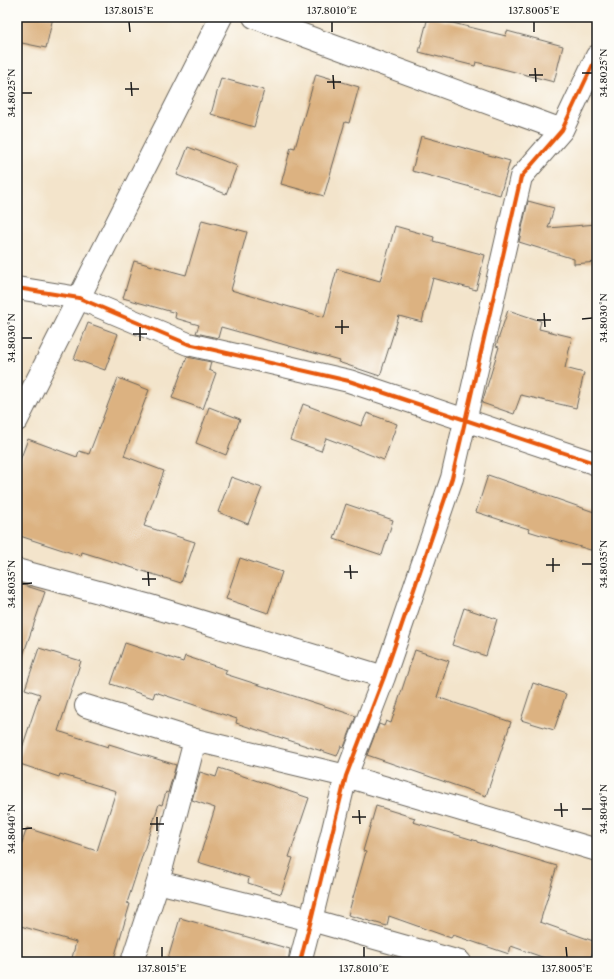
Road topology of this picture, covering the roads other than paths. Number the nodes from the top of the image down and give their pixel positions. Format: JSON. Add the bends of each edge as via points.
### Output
{"nodes":[{"id":1,"x":221,"y":17,"type":"edge"},
{"id":2,"x":254,"y":17,"type":"edge"},
{"id":3,"x":597,"y":56,"type":"edge"},
{"id":4,"x":562,"y":130,"type":"junction"},
{"id":5,"x":17,"y":288,"type":"edge"},
{"id":6,"x":79,"y":298,"type":"junction"},
{"id":7,"x":466,"y":419,"type":"junction"},
{"id":8,"x":17,"y":420,"type":"edge"},
{"id":9,"x":597,"y":464,"type":"edge"},
{"id":10,"x":17,"y":570,"type":"edge"},
{"id":11,"x":384,"y":677,"type":"junction"},
{"id":12,"x":86,"y":706,"type":"dead end"},
{"id":13,"x":195,"y":740,"type":"junction"},
{"id":14,"x":346,"y":776,"type":"junction"},
{"id":15,"x":597,"y":850,"type":"edge"},
{"id":16,"x":158,"y":882,"type":"junction"},
{"id":17,"x":311,"y":920,"type":"junction"},
{"id":18,"x":132,"y":962,"type":"edge"},
{"id":19,"x":300,"y":962,"type":"edge"},
{"id":20,"x":460,"y":962,"type":"edge"}],
"edges":[{"from":1,"to":6,"type":"street"},
{"from":2,"to":4,"type":"street"},
{"from":3,"to":4,"type":"street"},
{"from":4,"to":7,"type":"street","via":[[521,177]]},
{"from":5,"to":6,"type":"street"},
{"from":6,"to":7,"type":"street","via":[[188,344],[349,381]]},
{"from":6,"to":8,"type":"street"},
{"from":7,"to":9,"type":"street"},
{"from":7,"to":11,"type":"street","via":[[452,478]]},
{"from":10,"to":11,"type":"street","via":[[147,605]]},
{"from":11,"to":14,"type":"street"},
{"from":12,"to":13,"type":"street"},
{"from":13,"to":14,"type":"street"},
{"from":13,"to":16,"type":"street"},
{"from":14,"to":15,"type":"street"},
{"from":14,"to":17,"type":"street"},
{"from":16,"to":17,"type":"street"},
{"from":16,"to":18,"type":"street"},
{"from":17,"to":19,"type":"street"},
{"from":17,"to":20,"type":"street"}]}
